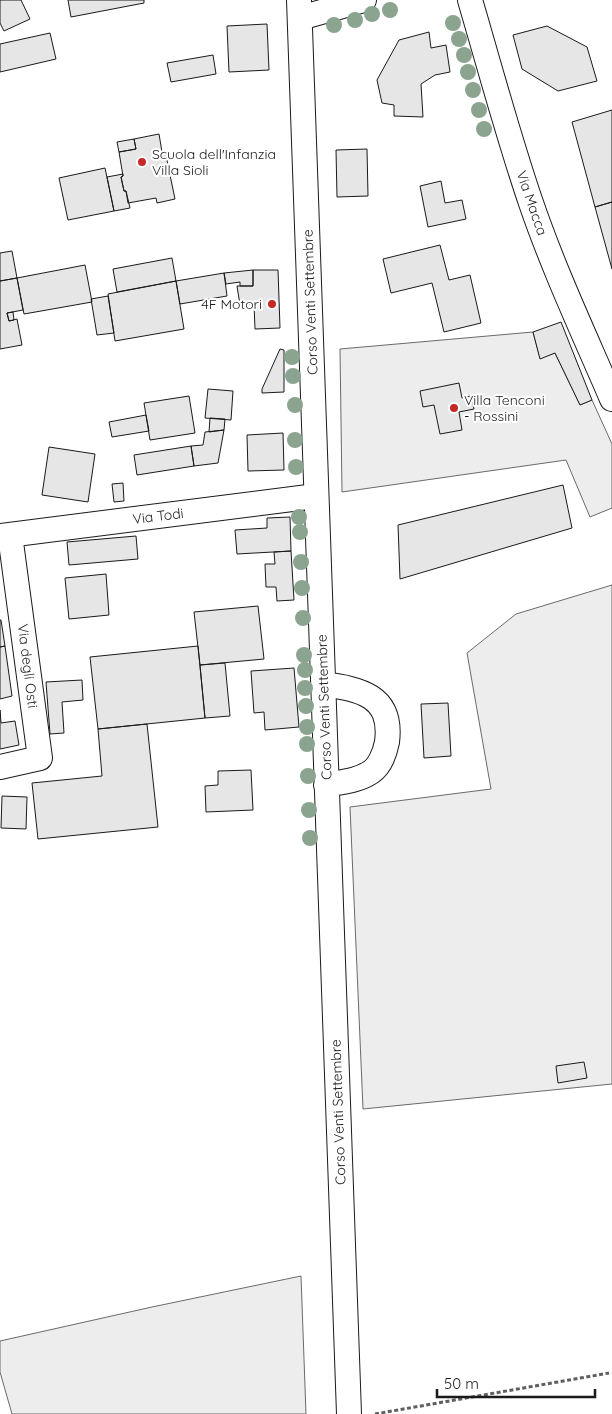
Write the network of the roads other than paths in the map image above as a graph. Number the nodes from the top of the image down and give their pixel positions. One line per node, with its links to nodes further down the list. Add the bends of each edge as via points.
1 (364, 0): 3 (street)
2 (470, 0): 4 (street, Via Macca, via 532,207)
3 (300, 9): 5 (street, Corso Venti Settembre)
4 (612, 399)
5 (316, 496): 6 (street, Via Todi); 7 (street, Corso Venti Settembre)
6 (5, 535): 8 (street, Via degli Osti, via 40,758)
7 (323, 684): 9 (street, Corso Venti Settembre); 9 (street, via 351,688 373,698 386,717 388,734 383,755 372,771 354,780)
8 (0, 767)
9 (326, 785): 10 (street, Corso Venti Settembre)
10 (349, 1414)

